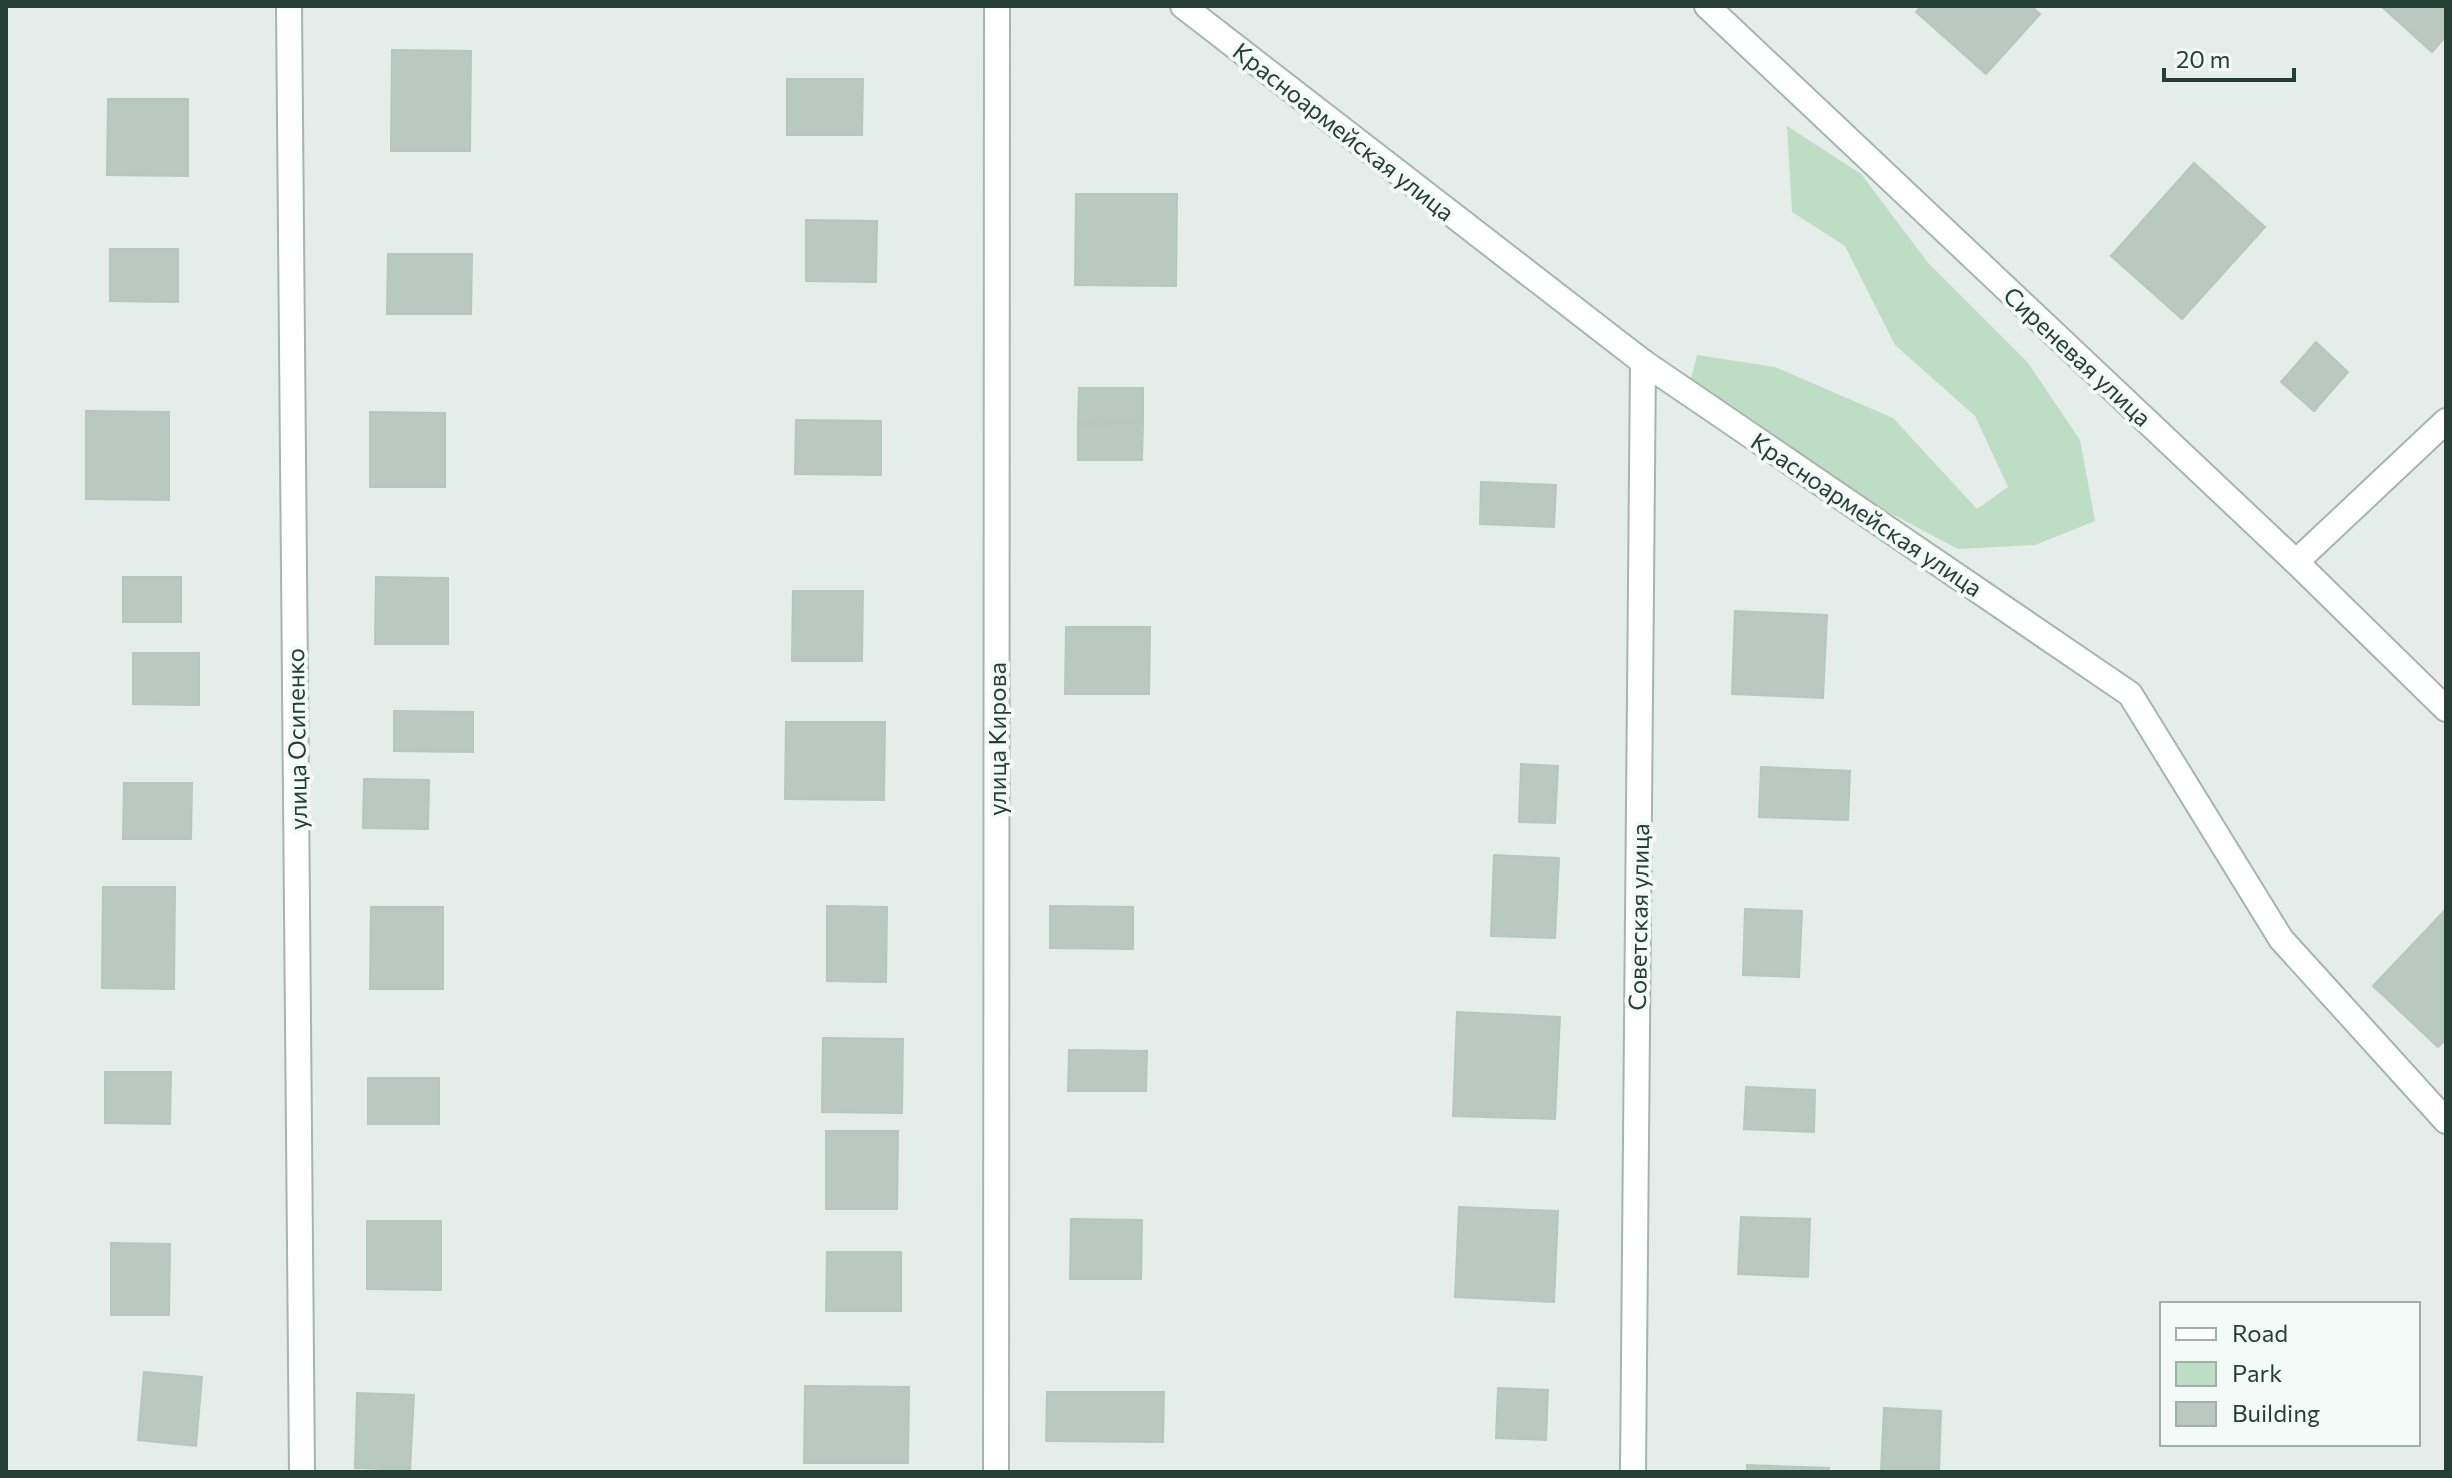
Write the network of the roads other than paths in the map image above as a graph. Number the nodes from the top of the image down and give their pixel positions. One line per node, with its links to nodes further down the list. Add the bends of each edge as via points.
1 (289, 6): 10 (street, улица Осипенко)
2 (997, 6): 11 (street, улица Кирова)
3 (1183, 6): 5 (street, Красноармейская улица)
4 (1707, 6): 7 (street, Сиреневая улица)
5 (1643, 362): 9 (street, Красноармейская улица, via 2130,694 2281,939); 12 (street, Советская улица)
6 (2446, 421): 7 (street)
7 (2296, 562): 8 (street, Сиреневая улица)
8 (2446, 709)
9 (2446, 1121)
10 (302, 1472)
11 (996, 1472)
12 (1633, 1472)

